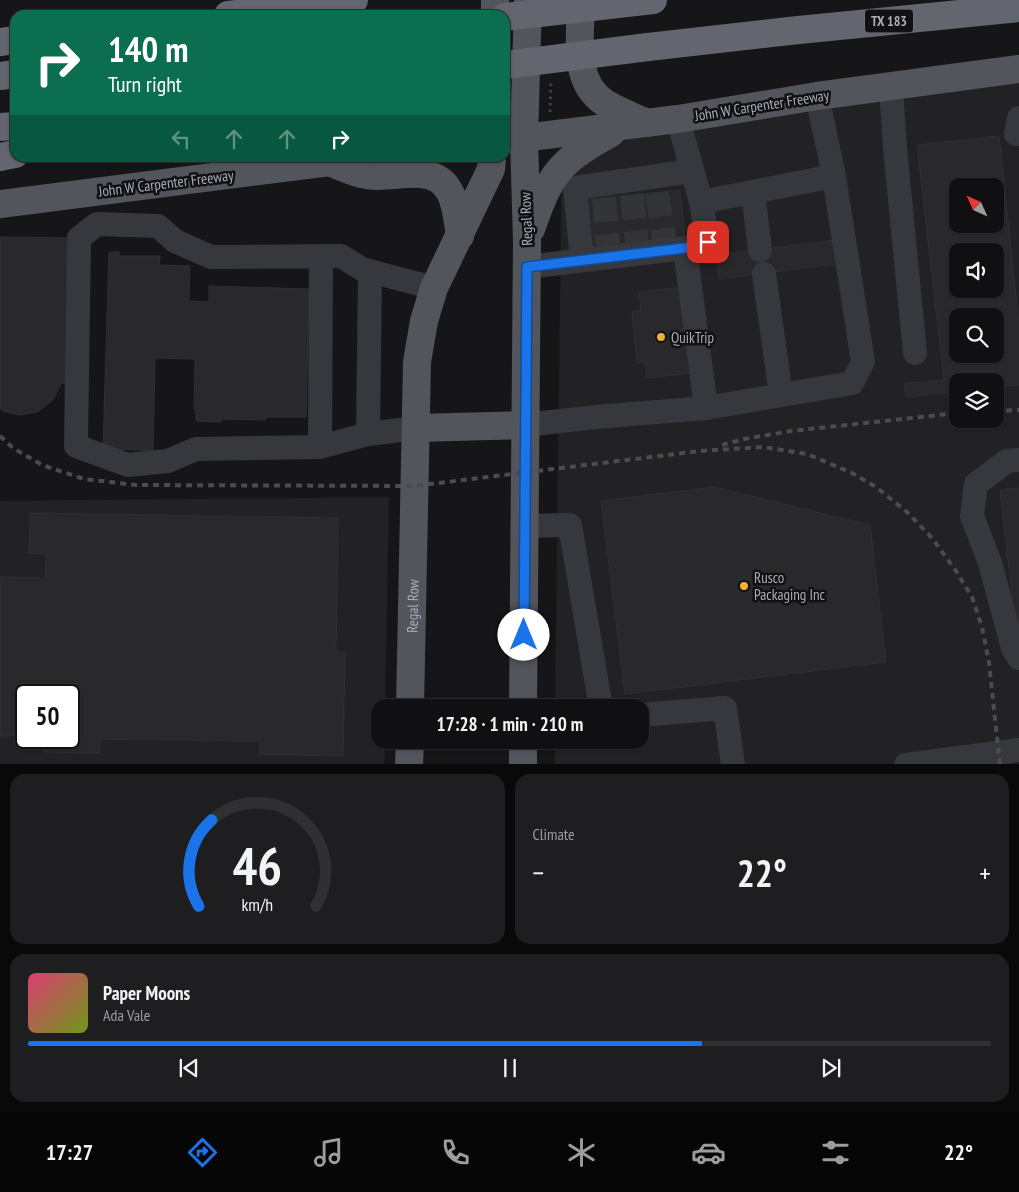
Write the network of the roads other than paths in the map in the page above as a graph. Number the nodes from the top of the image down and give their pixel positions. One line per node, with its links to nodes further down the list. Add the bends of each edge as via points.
1 (353, 0): 6 (highway)
2 (528, 0): 16 (main road, Regal Row)
3 (581, 0): 15 (main road, via 581,68 590,90)
4 (653, 0): 8 (highway, bridge)
5 (1019, 8): 7 (highway, TX 183)
6 (270, 10)
7 (989, 12): 9 (highway); 10 (highway, TX 183, bridge, via 789,30)
8 (510, 16)
9 (1019, 17)
10 (510, 64)
11 (1019, 69): 12 (main road, John W Carpenter Freeway)
12 (891, 86): 13 (main road, John W Carpenter Freeway); 33 (street)
13 (817, 96): 14 (main road, John W Carpenter Freeway); 20 (street)
14 (678, 119): 15 (main road, John W Carpenter Freeway); 19 (street)
15 (635, 125): 16 (main road, John W Carpenter Freeway); 27 (main road, via 581,150 559,169 546,190)
16 (514, 139): 27 (main road, Regal Row)
17 (328, 162): 23 (main road, John W Carpenter Freeway); 24 (main road, via 370,176 434,176 452,194)
18 (492, 162): 24 (main road, Regal Row)
19 (692, 171): 22 (street); 29 (street, via 656,185 604,191 575,188)
20 (834, 176): 21 (street); 34 (street, via 863,362 852,383)
21 (752, 192): 22 (street); 26 (street)
22 (701, 202): 25 (street, via 708,242)
23 (0, 204)
24 (460, 236): 32 (main road, Regal Row)
25 (672, 246): 29 (street, via 609,251); 35 (street)
26 (760, 250)
27 (527, 254): 29 (street); 36 (main road, Regal Row)
28 (321, 256): 30 (street, via 341,256); 39 (street); 39 (street, via 211,257 175,241 158,226 97,224 79,238 76,446 128,465 168,460 196,449)
29 (582, 260)
30 (370, 271): 32 (street); 38 (street)
31 (764, 274): 34 (street)
32 (434, 288): 37 (main road, Regal Row, via 417,362)
33 (915, 353)
34 (781, 395): 35 (street)
35 (706, 408): 36 (street)
36 (525, 425): 37 (main road); 41 (main road, Regal Row)
37 (416, 428): 38 (street); 43 (main road, Regal Row)
38 (368, 434): 39 (street)
39 (320, 447)
40 (1019, 460): 42 (street, via 1007,461 976,484 972,516 990,563 1013,648)
41 (524, 526): 44 (main road, Regal Row); 45 (street, via 570,525)
42 (1019, 658)
43 (410, 699)
44 (523, 699)
45 (599, 699)
46 (649, 714): 52 (street, via 725,708)
47 (410, 749): 50 (main road)
48 (523, 749): 51 (main road)
49 (1019, 750): 53 (street)
50 (409, 764)
51 (523, 764)
52 (733, 764)
53 (907, 764)

